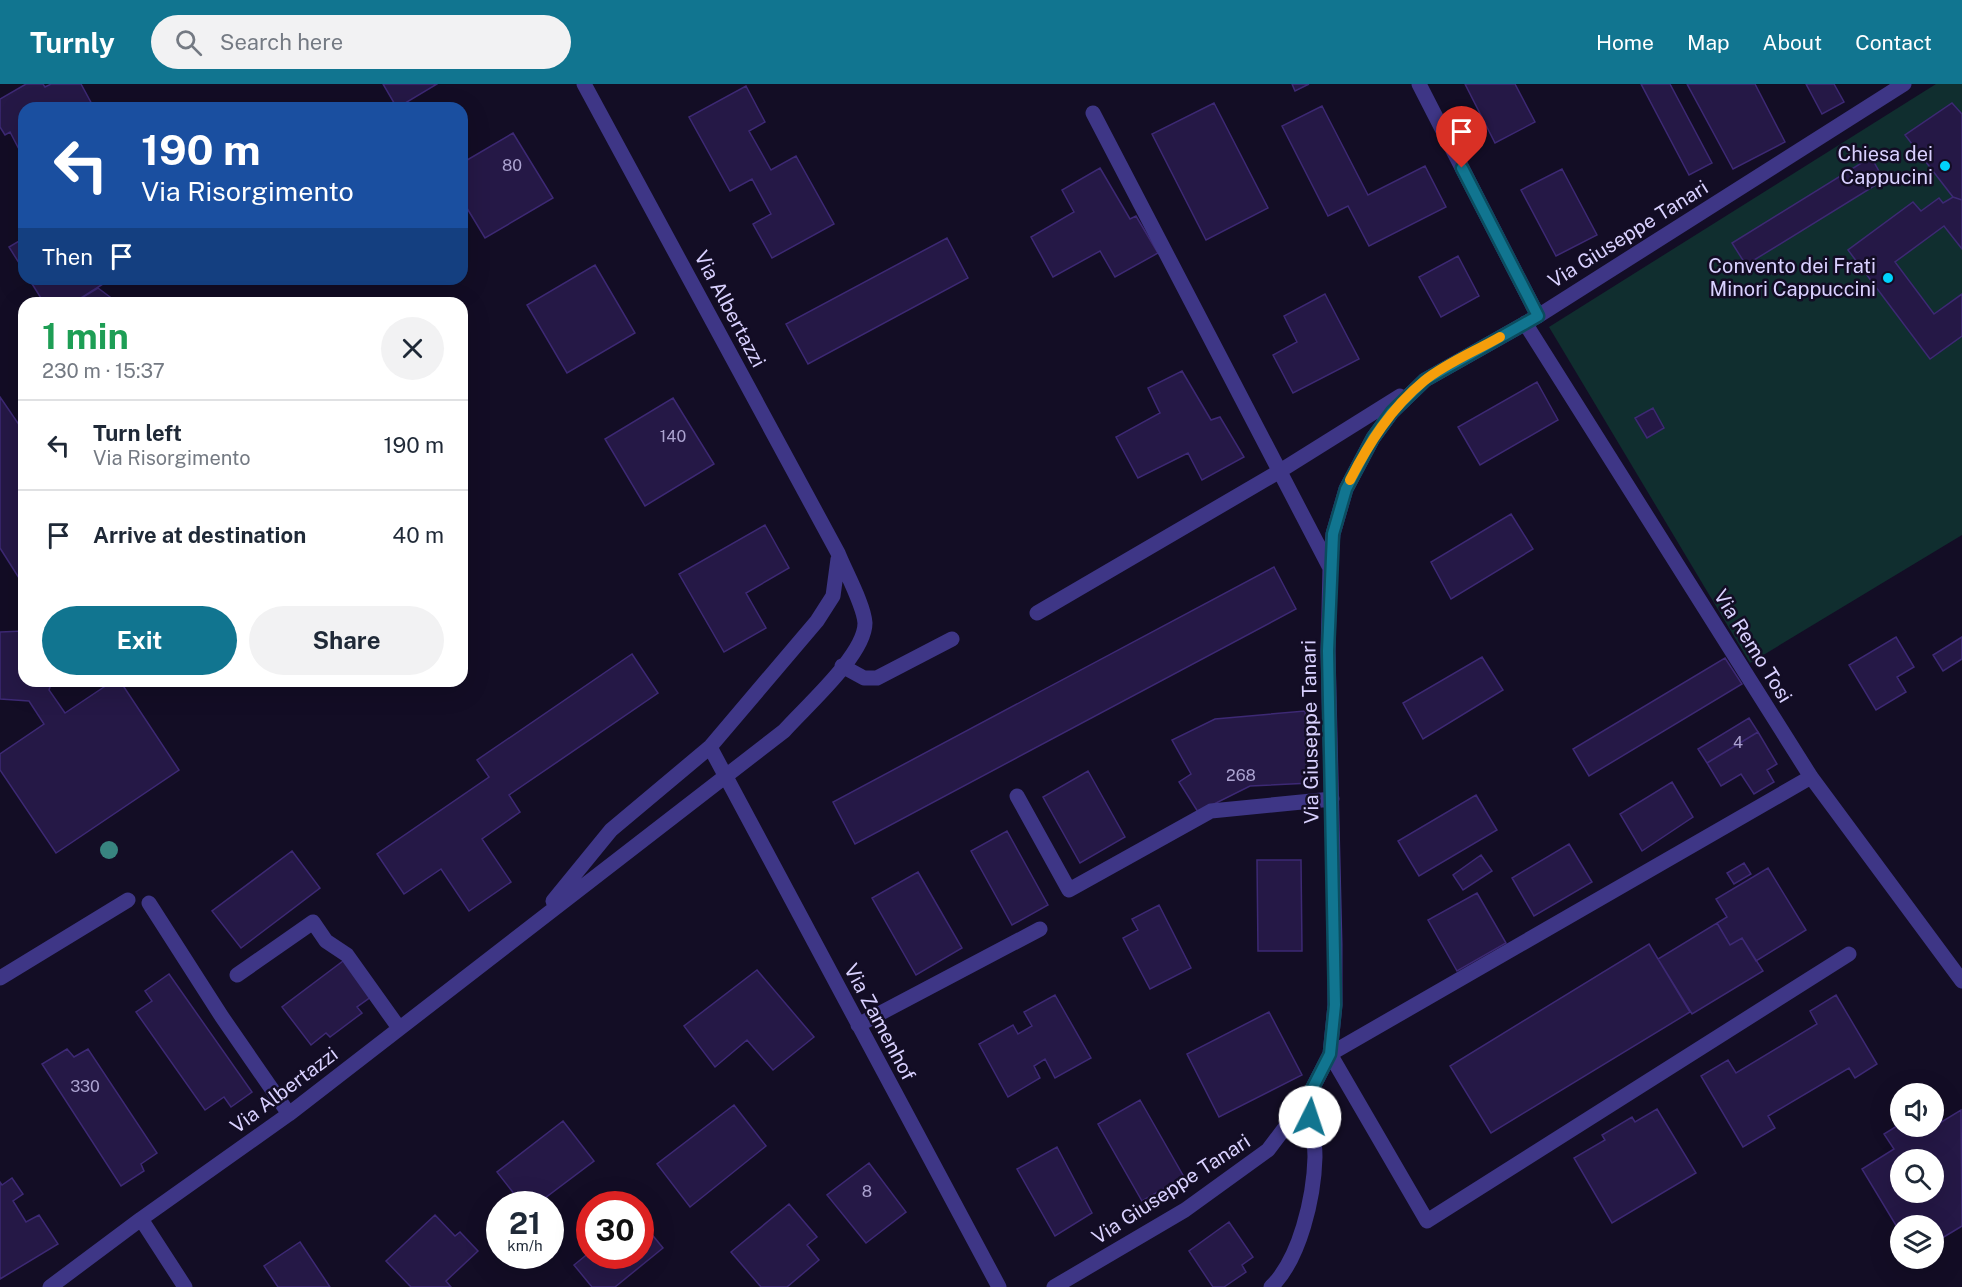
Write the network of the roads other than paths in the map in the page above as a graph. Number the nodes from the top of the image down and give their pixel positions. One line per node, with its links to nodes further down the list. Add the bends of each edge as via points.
1 (584, 84): 8 (street, Via Albertazzi)
2 (1419, 84): 5 (street, Via Remo Tosi)
3 (1904, 84): 5 (street, Via Giuseppe Tanari)
4 (1093, 113): 7 (street)
5 (1532, 319): 6 (street, Via Giuseppe Tanari); 15 (street, Via Remo Tosi)
6 (1425, 380): 7 (street); 9 (street, Via Giuseppe Tanari, via 1392,412 1357,465 1333,534)
7 (1280, 471): 9 (street); 10 (street)
8 (838, 553): 12 (street, Via Albertazzi, via 865,622 861,640); 13 (street, Via Albertazzi, via 833,596 817,621)
9 (1330, 568): 17 (street, Via Giuseppe Tanari)
10 (1037, 613)
11 (952, 639): 12 (street, via 877,678 864,678)
12 (842, 666): 14 (street, Via Albertazzi, via 784,731)
13 (710, 747): 14 (street); 20 (street, Via Albertazzi, via 611,830)
14 (724, 777): 20 (street, Via Albertazzi); 26 (street, Via Zamenhof)
15 (1811, 777): 25 (street, Via Remo Tosi); 28 (street)
16 (1017, 796): 17 (street, via 1069,890 1211,811)
17 (1332, 799): 28 (street, Via Giuseppe Tanari, via 1335,1005)
18 (128, 900): 24 (street)
19 (149, 903): 30 (street)
20 (538, 921): 27 (street, Via Albertazzi)
21 (1040, 929): 26 (street)
22 (1849, 954): 28 (street, via 1427,1221)
23 (237, 975): 27 (street, via 313,922 326,941 347,955)
24 (0, 978)
25 (1962, 981)
26 (858, 1025): 34 (street, Via Zamenhof)
27 (399, 1028): 30 (street, Via Albertazzi)
28 (1330, 1054): 29 (street, Via Giuseppe Tanari)
29 (1308, 1097): 35 (street, Via Giuseppe Tanari, via 1268,1150 1185,1210); 36 (street, via 1315,1157 1306,1218 1283,1275)
30 (289, 1114): 31 (street, Via Albertazzi)
31 (141, 1219): 32 (street, Via Albertazzi); 33 (street)
32 (50, 1287)
33 (185, 1287)
34 (999, 1287)
35 (1054, 1287)
36 (1271, 1287)

